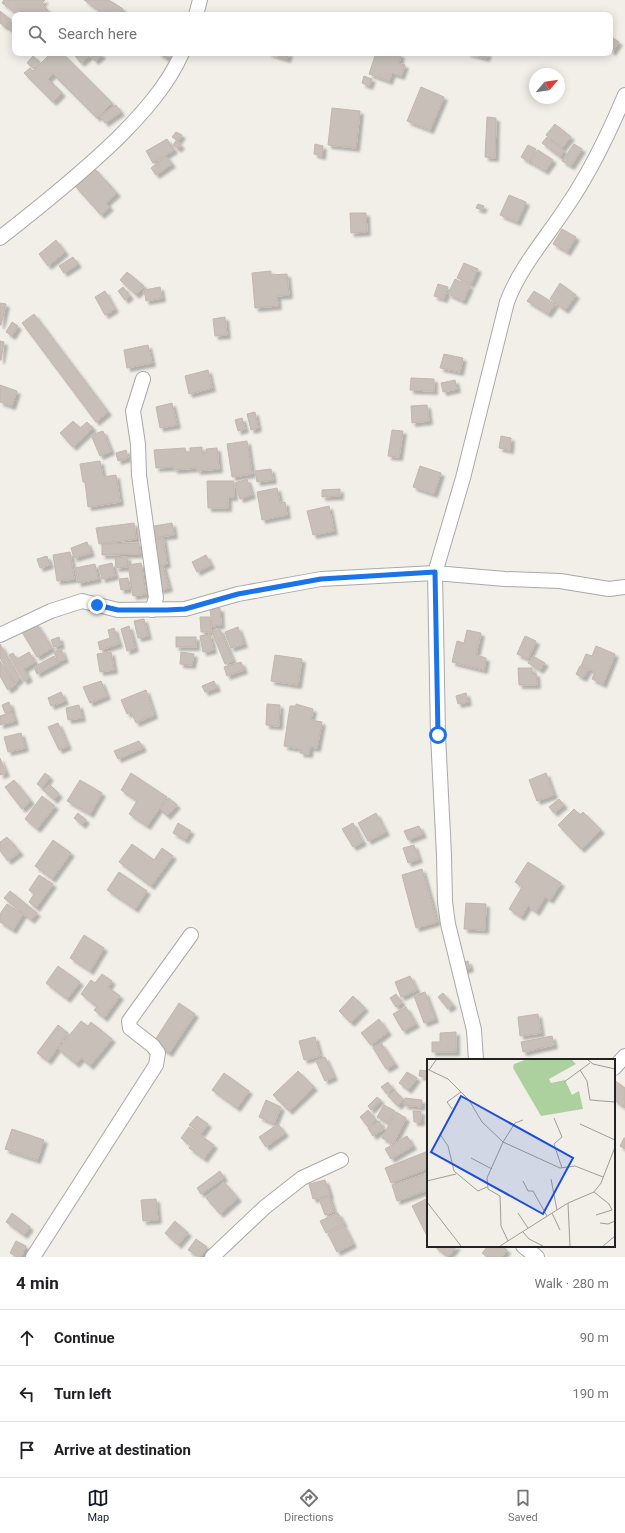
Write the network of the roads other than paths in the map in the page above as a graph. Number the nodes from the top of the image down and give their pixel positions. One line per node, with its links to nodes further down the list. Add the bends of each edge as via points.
1 (200, 0): 2 (street)
2 (197, 12)
3 (181, 56): 5 (street, via 176,67 134,122 68,184)
4 (625, 95): 7 (street, via 605,141 568,205 514,283 463,478)
5 (0, 238)
6 (143, 379): 9 (street, via 133,411 156,598)
7 (435, 572): 8 (street, via 560,581 609,589); 9 (street, via 321,579 238,594 185,609); 13 (street, via 445,902 474,1030)
8 (625, 587)
9 (152, 610): 10 (street, via 118,610 82,601 51,611)
10 (0, 635)
11 (191, 935): 17 (street, via 129,1021 130,1028 158,1053 156,1064)
12 (625, 1056): 14 (street)
13 (476, 1059)
14 (615, 1067)
15 (341, 1160): 18 (street, via 302,1178 265,1207)
16 (523, 1247): 19 (street)
17 (33, 1257)
18 (212, 1257)
19 (537, 1257)

